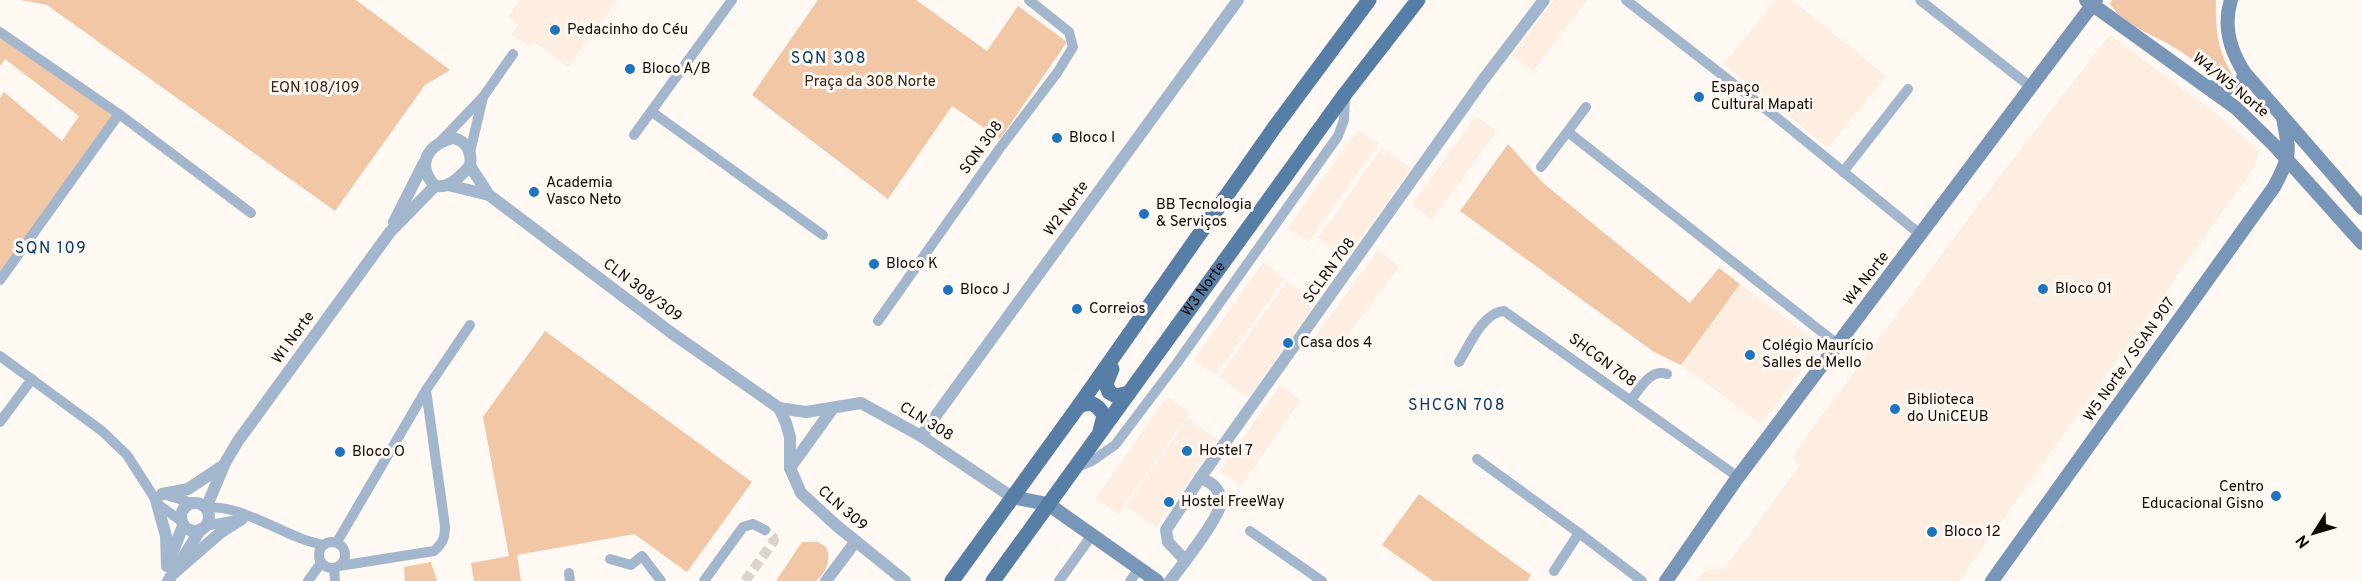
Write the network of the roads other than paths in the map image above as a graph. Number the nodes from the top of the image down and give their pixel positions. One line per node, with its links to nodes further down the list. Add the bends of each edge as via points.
1 (732, 0): 20 (street)
2 (1029, 0): 42 (street, SQN 308, via 1069,32 1073,47)
3 (1238, 0): 58 (street, W2 Norte)
4 (1369, 0): 44 (main road)
5 (1418, 0): 17 (main road, W3 Norte)
6 (1544, 0): 64 (street, SCLRN 708)
7 (1626, 0): 31 (street)
8 (1920, 0): 14 (street)
9 (2091, 2): 14 (main road, W4 Norte); 15 (main road, W4/W5 Norte)
10 (2229, 4): 13 (main road, W4/W5 Norte, via 2231,46)
11 (0, 32): 21 (street)
12 (513, 54): 18 (street)
13 (2244, 72): 15 (main road, via 2238,86); 22 (main road, W4/W5 Norte)
14 (2031, 87): 39 (main road, W4 Norte)
15 (2206, 87): 28 (main road, W4/W5 Norte, via 2236,108)
16 (1908, 89): 31 (street)
17 (1345, 94): 51 (main road, W3 Norte); 62 (street, via 1344,120 1338,136 1177,363 1115,445)
18 (483, 97): 25 (street); 26 (street)
19 (1586, 107): 23 (street)
20 (652, 112): 24 (street); 38 (street)
21 (119, 114): 36 (street); 41 (street)
22 (2283, 118): 28 (main road); 35 (main road, W4/W5 Norte)
23 (1568, 132): 30 (street); 45 (street)
24 (634, 135)
25 (438, 145): 26 (street, via 458,139); 27 (street)
26 (470, 152): 29 (street)
27 (426, 158): 33 (street, via 425,176); 37 (street, W1 Norte)
28 (2288, 162): 40 (main road, W4/W5 Norte); 89 (main road, W5 Norte / SGAN 907)
29 (470, 166): 32 (street); 34 (street, CLN 308/309)
30 (1541, 167)
31 (1844, 172): 39 (street)
32 (448, 185): 33 (street); 34 (street, CLN 308/309)
33 (435, 186): 37 (street, W1 Norte)
34 (489, 195): 54 (street, CLN 308/309, via 673,334)
35 (2362, 208)
36 (251, 213)
37 (390, 232): 60 (street, W1 Norte)
38 (823, 235)
39 (1921, 235): 45 (main road, W4 Norte)
40 (2362, 243)
41 (0, 280)
42 (878, 321)
43 (470, 325): 50 (street)
44 (1124, 341): 51 (main road, via 1106,384 1116,396); 53 (main road)
45 (1837, 344): 63 (main road, W4 Norte)
46 (0, 356): 49 (street)
47 (1459, 362): 52 (street, SHCGN 708, via 1489,317 1504,311)
48 (1667, 374): 52 (street, via 1658,372 1650,376)
49 (32, 379): 56 (street); 66 (street, via 102,430)
50 (426, 390): 78 (street); 84 (street, via 445,537 434,551)
51 (1130, 393): 57 (main road, W3 Norte)
52 (1631, 400): 63 (street, SHCGN 708)
53 (1078, 407): 57 (main road, via 1091,403 1101,409 1104,416); 65 (main road)
54 (779, 408): 55 (street, CLN 308); 61 (street, CLN 309, via 790,437)
55 (833, 408): 58 (street, CLN 308, via 861,403); 61 (street)
56 (0, 422)
57 (1099, 434): 62 (main road, W3 Norte)
58 (921, 436): 65 (street, CLN 308)
59 (1476, 459): 74 (street)
60 (223, 465): 66 (street, via 188,489); 68 (street, W1 Norte)
61 (790, 468): 77 (street, CLN 309, via 801,493)
62 (1073, 468): 67 (main road, W3 Norte)
63 (1738, 477): 105 (main road, W4 Norte)
64 (1200, 478): 82 (street, SCLRN 708, via 1166,530 1168,542); 82 (street, via 1215,486 1220,503)
65 (1012, 496): 67 (main road, CLN 308); 97 (main road)
66 (159, 497): 68 (street); 70 (street, via 169,514); 88 (street)
67 (1048, 504): 75 (main road); 98 (main road, W3 Norte)
68 (199, 505): 69 (street, via 225,508); 70 (street, via 187,504 181,512); 71 (street, via 209,516)
69 (246, 519): 71 (street); 76 (street); 88 (street, via 220,533)
70 (182, 524): 71 (street, via 189,530); 88 (street)
71 (203, 528): 88 (street)
72 (765, 530): 94 (street, via 755,525 742,527)
73 (1250, 531): 103 (street)
74 (1580, 533): 87 (street); 104 (street)
75 (1092, 535): 86 (main road); 99 (street)
76 (300, 538): 79 (street); 83 (street)
77 (856, 541): 95 (street); 96 (street, CLN 309)
78 (337, 542): 79 (street); 80 (street, via 344,547)
79 (323, 545): 83 (street)
80 (346, 556): 84 (street); 85 (street)
81 (610, 560): 93 (street, via 631,566 642,556)
82 (1185, 560): 102 (street)
83 (320, 561): 85 (street); 91 (street)
84 (366, 563): 85 (street)
85 (337, 567): 92 (street)
86 (1139, 569): 100 (street); 101 (main road)
87 (1554, 571)
88 (169, 573): 90 (street)
89 (1994, 579)
90 (161, 581)
91 (308, 581)
92 (335, 581)
93 (661, 581)
94 (704, 581)
95 (826, 581)
96 (905, 581)
97 (952, 581)
98 (993, 581)
99 (1059, 581)
100 (1130, 581)
101 (1157, 581)
102 (1170, 581)
103 (1322, 581)
104 (1642, 581)
105 (1666, 581)

